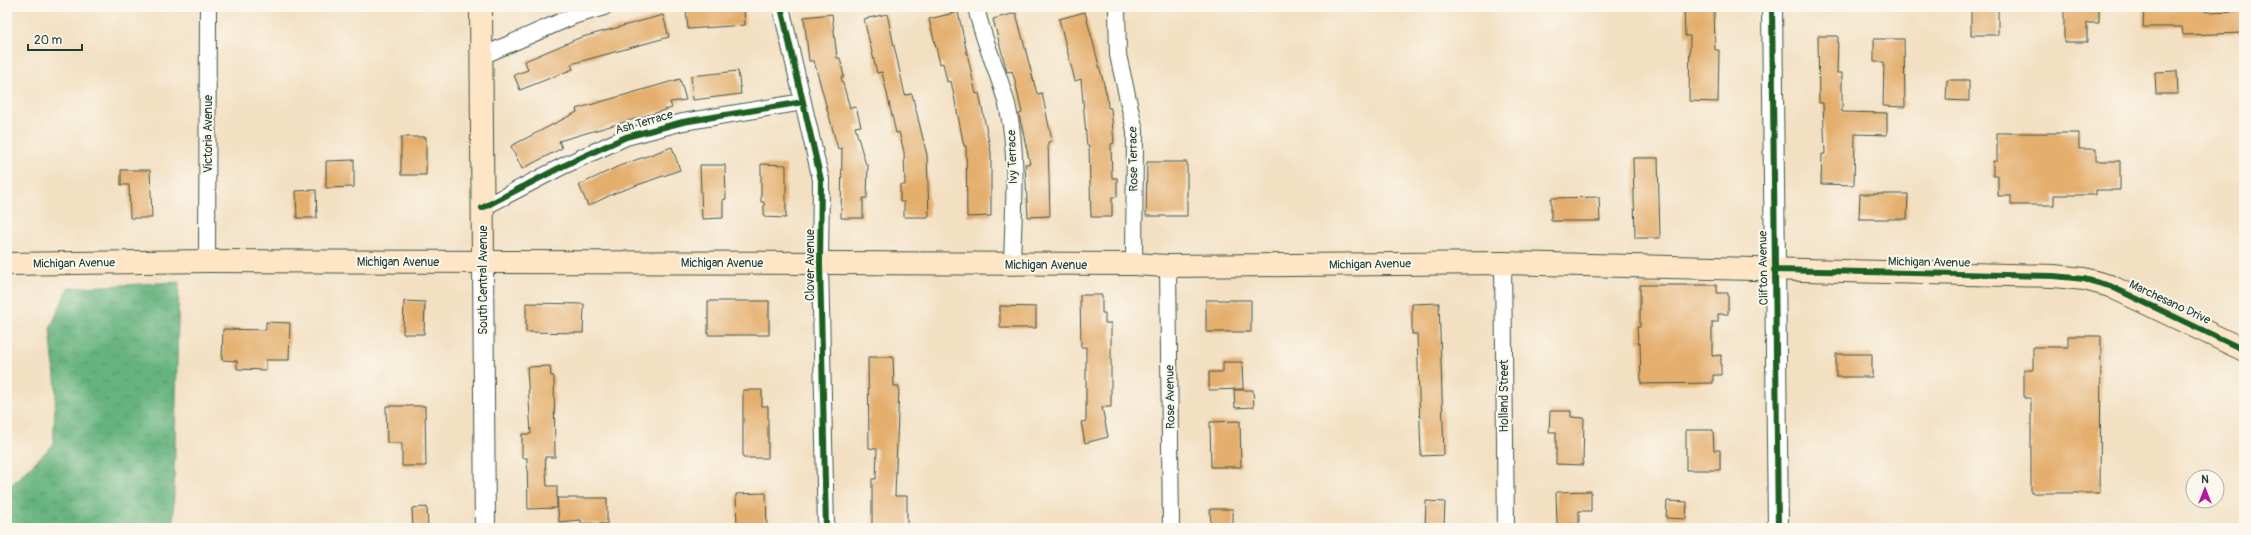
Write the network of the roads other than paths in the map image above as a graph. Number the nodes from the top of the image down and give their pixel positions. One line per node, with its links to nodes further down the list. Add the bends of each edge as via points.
1 (208, 7): 11 (street, Victoria Avenue)
2 (482, 7): 8 (main road, South Central Avenue)
3 (604, 7): 8 (street, via 576,15)
4 (781, 7): 9 (street, Clover Avenue)
5 (976, 7): 17 (street, Ivy Terrace, via 1008,108 1013,145)
6 (1117, 7): 16 (street, Rose Terrace, via 1118,55 1135,131)
7 (1772, 7): 19 (street, Clifton Avenue)
8 (482, 56): 10 (main road, South Central Avenue)
9 (803, 102): 10 (street, Ash Terrace, via 683,122 626,137); 15 (street, Clover Avenue, via 821,180)
10 (482, 208): 12 (main road, South Central Avenue)
11 (207, 261): 12 (main road, Michigan Avenue); 14 (main road, Michigan Avenue)
12 (482, 262): 15 (main road, Michigan Avenue); 22 (street, South Central Avenue)
13 (1503, 263): 18 (main road, Michigan Avenue); 19 (main road, Michigan Avenue); 25 (street, Holland Street)
14 (7, 264)
15 (820, 264): 17 (main road, Michigan Avenue); 23 (street, Clover Avenue)
16 (1134, 264): 17 (main road, Michigan Avenue); 18 (main road, Michigan Avenue)
17 (1012, 265)
18 (1168, 266): 24 (street, Rose Avenue)
19 (1774, 270): 20 (main road, Michigan Avenue, via 2054,276); 26 (street, Clifton Avenue)
20 (2084, 279): 21 (main road, Marchesano Drive, via 2110,286)
21 (2244, 350)
22 (485, 528)
23 (826, 528)
24 (1172, 528)
25 (1506, 528)
26 (1778, 528)

